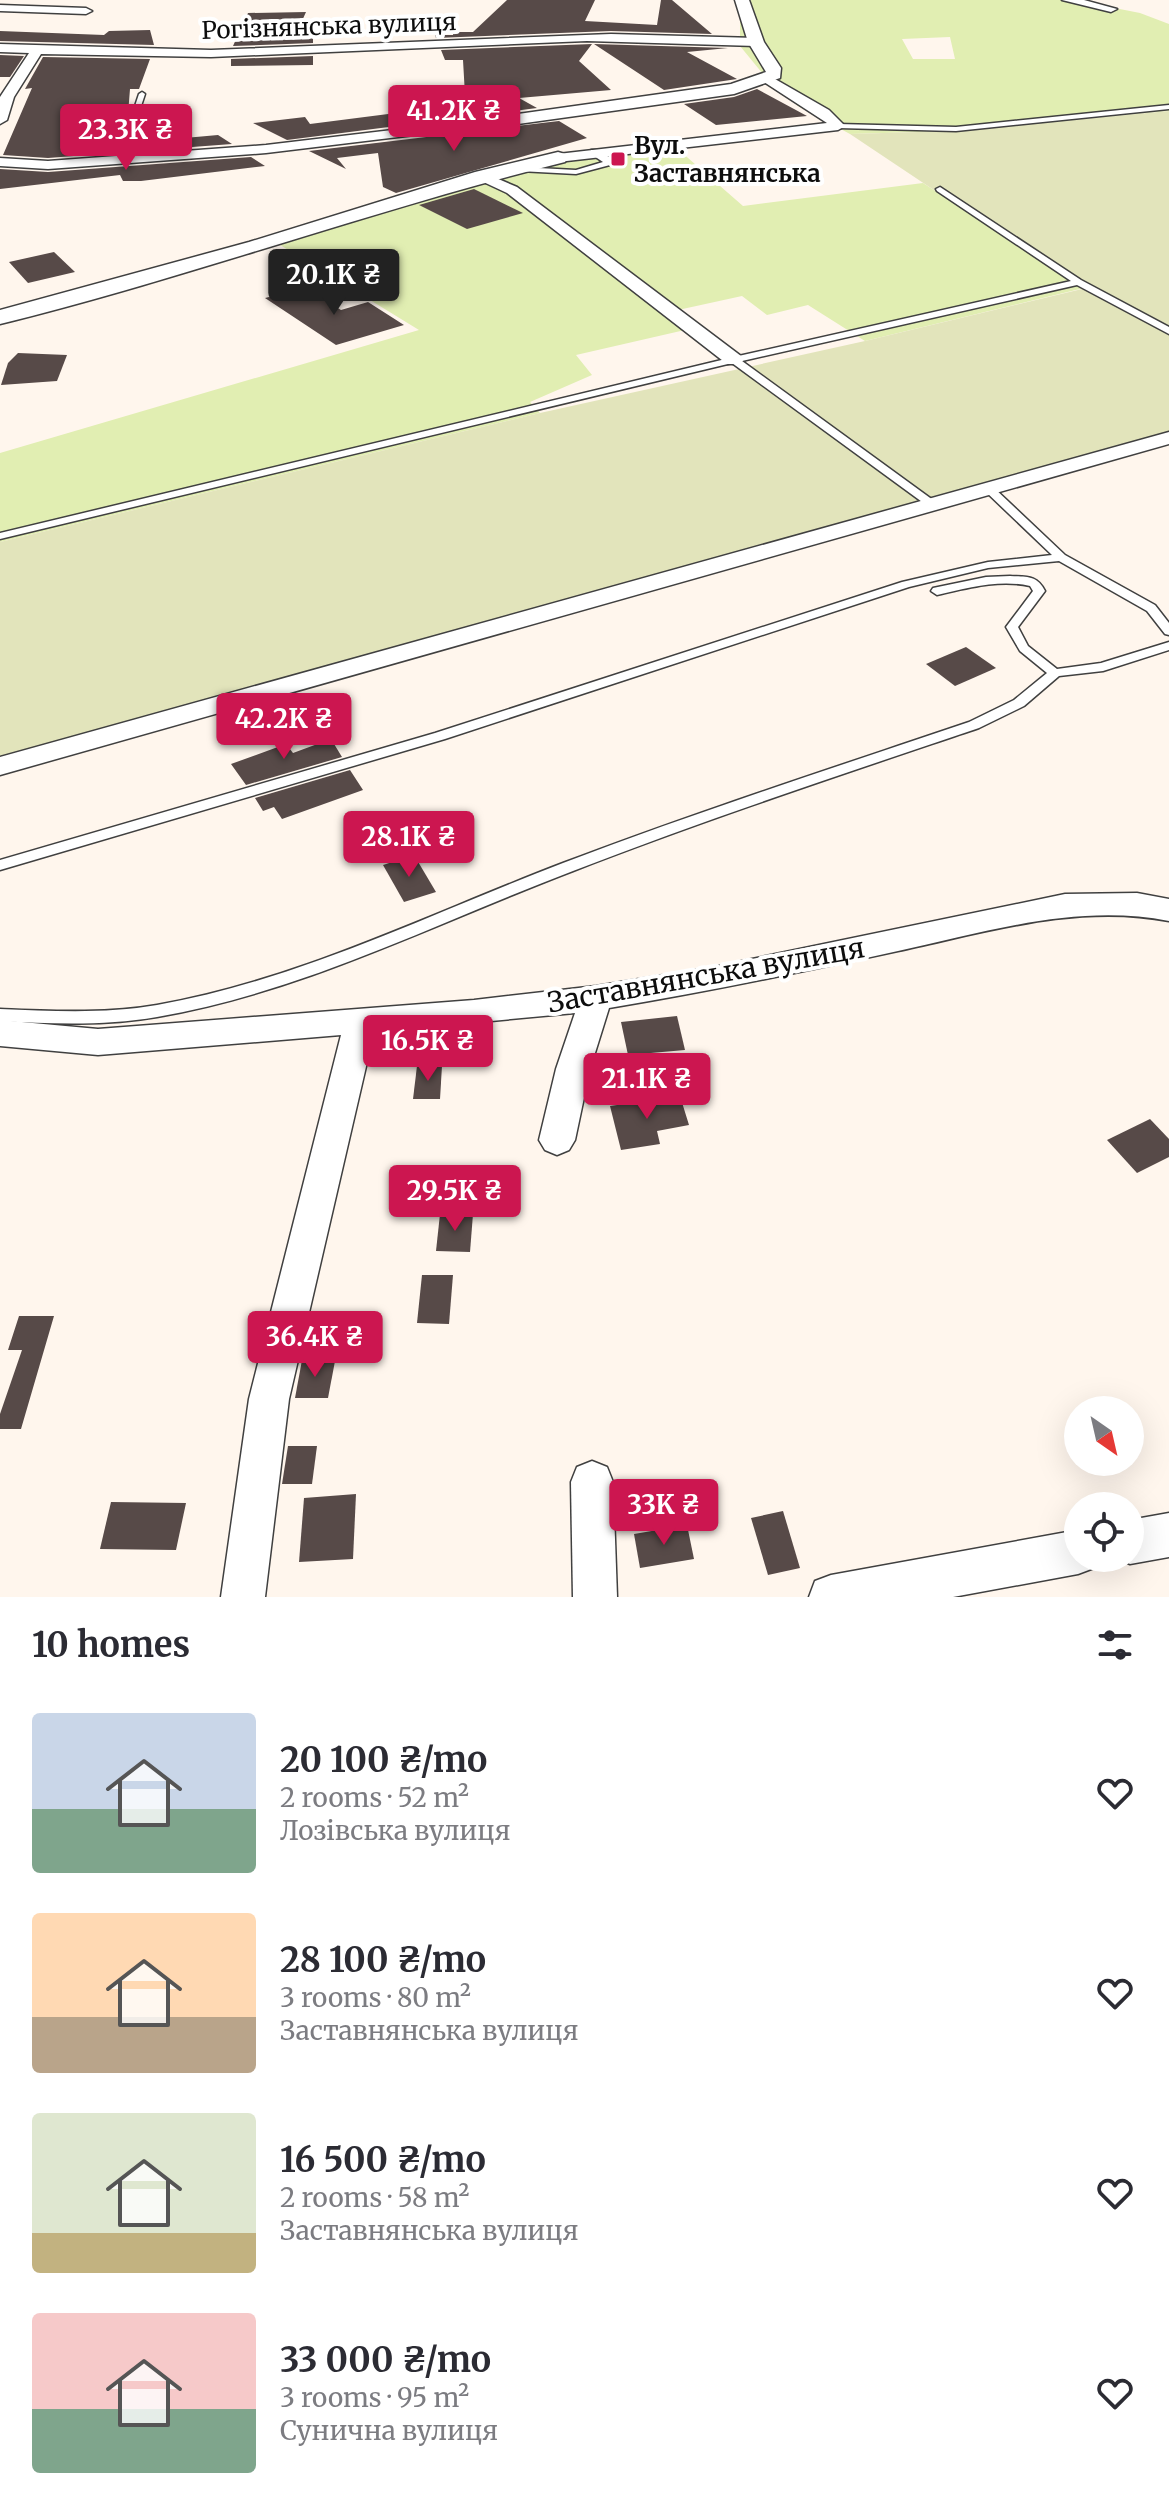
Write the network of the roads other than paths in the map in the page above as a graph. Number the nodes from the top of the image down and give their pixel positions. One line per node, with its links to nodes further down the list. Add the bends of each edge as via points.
1 (742, 0): 6 (street)
2 (1068, 0): 4 (street)
3 (0, 8): 5 (street)
4 (1111, 9)
5 (86, 11)
6 (756, 42): 8 (street, Рогізнянська вулиця, via 564,38 419,47 295,44 105,54); 9 (street, via 773,68)
7 (0, 48): 8 (street, Рогізнянська вулиця)
8 (37, 51): 13 (street, via 7,97)
9 (768, 79): 12 (street, via 734,89); 14 (street)
10 (142, 94): 17 (lane)
11 (1169, 107): 14 (lane, via 956,129)
12 (518, 119): 16 (street); 17 (street)
13 (0, 120)
14 (838, 126): 15 (street)
15 (594, 152): 16 (street); 19 (lane, via 607,163 576,172)
16 (558, 158): 19 (street)
17 (131, 160): 18 (street)
18 (0, 162)
19 (510, 168): 20 (street)
20 (482, 176): 23 (street); 25 (street, via 512,190)
21 (940, 189): 22 (lane)
22 (1078, 282): 24 (lane); 25 (lane)
23 (0, 317)
24 (1169, 331)
25 (734, 360): 30 (lane); 31 (lane)
26 (1169, 438): 27 (street)
27 (1138, 448): 28 (street); 29 (street)
28 (1169, 448)
29 (989, 489): 30 (street); 32 (lane)
30 (933, 505): 37 (street)
31 (0, 536)
32 (1061, 557): 34 (lane, via 1151,608); 38 (lane, via 988,565 906,584 440,736)
33 (937, 591): 36 (lane, via 992,579 1035,583 1039,591 1012,627 1029,655)
34 (1169, 631)
35 (1169, 646): 36 (lane, via 1103,667)
36 (1055, 673): 41 (lane, via 1019,703 974,725 570,866 362,951 156,1011)
37 (0, 766)
38 (0, 865)
39 (1169, 910): 40 (street, Заставнянська вулиця, via 1137,904 1065,905 847,953)
40 (596, 998): 42 (street, Заставнянська вулиця); 44 (street)
41 (0, 1015)
42 (360, 1023): 43 (street, Заставнянська вулиця, via 98,1042); 49 (street, via 269,1399)
43 (0, 1033)
44 (557, 1140)
45 (592, 1482): 50 (street)
46 (1169, 1535): 47 (street)
47 (1144, 1539)
48 (1064, 1555): 51 (street)
49 (243, 1597)
50 (595, 1597)
51 (831, 1597)

